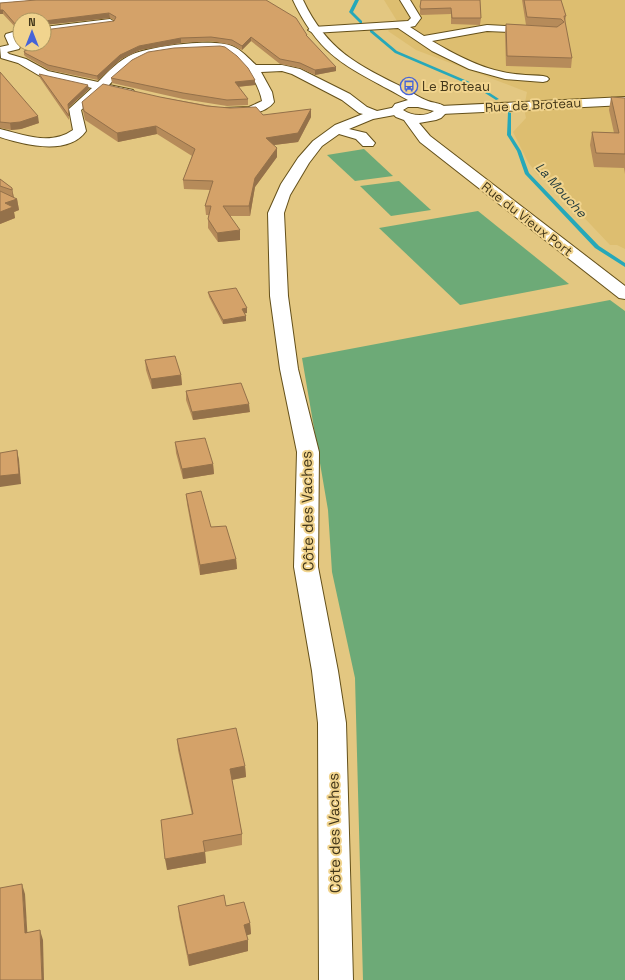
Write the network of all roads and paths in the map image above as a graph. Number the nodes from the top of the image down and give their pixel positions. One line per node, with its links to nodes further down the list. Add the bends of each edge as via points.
1 (36, 0): 4 (street)
2 (298, 0): 8 (street)
3 (405, 0): 6 (street, via 416,18 413,23)
4 (0, 3)
5 (110, 22): 7 (street)
6 (401, 26): 8 (street); 10 (street)
7 (52, 29)
8 (313, 30): 16 (street, via 332,52 359,70)
9 (548, 30): 10 (street, via 486,28)
10 (422, 40): 14 (street, via 454,58 500,74)
11 (12, 48): 12 (street)
12 (1, 54): 15 (street, via 22,61 44,74)
13 (253, 69): 15 (street, via 226,47 203,46 138,55 114,71); 20 (street, via 266,92 268,102 259,109); 21 (street, via 282,68 296,71 346,96 363,110)
14 (543, 79)
15 (100, 86): 17 (street); 26 (street, via 75,109 80,131 74,137 35,143)
16 (394, 88): 19 (street); 21 (street)
17 (138, 94)
18 (623, 97): 22 (street, Rue de Broteau)
19 (424, 104): 21 (street); 22 (street)
20 (219, 110)
21 (391, 110): 23 (street); 25 (street, Côte des Vaches)
22 (441, 110): 24 (street, via 439,115)
23 (409, 118): 24 (street); 28 (street, Rue du Vieux Port)
24 (430, 118): 28 (street)
25 (337, 130): 27 (street, via 361,136); 30 (street, Côte des Vaches, via 323,138 310,154 279,200 276,212 279,296 289,369 308,452 306,567 326,671 332,723)
26 (0, 133)
27 (368, 143)
28 (431, 143): 29 (street, Rue du Vieux Port)
29 (625, 294)
30 (336, 980)

